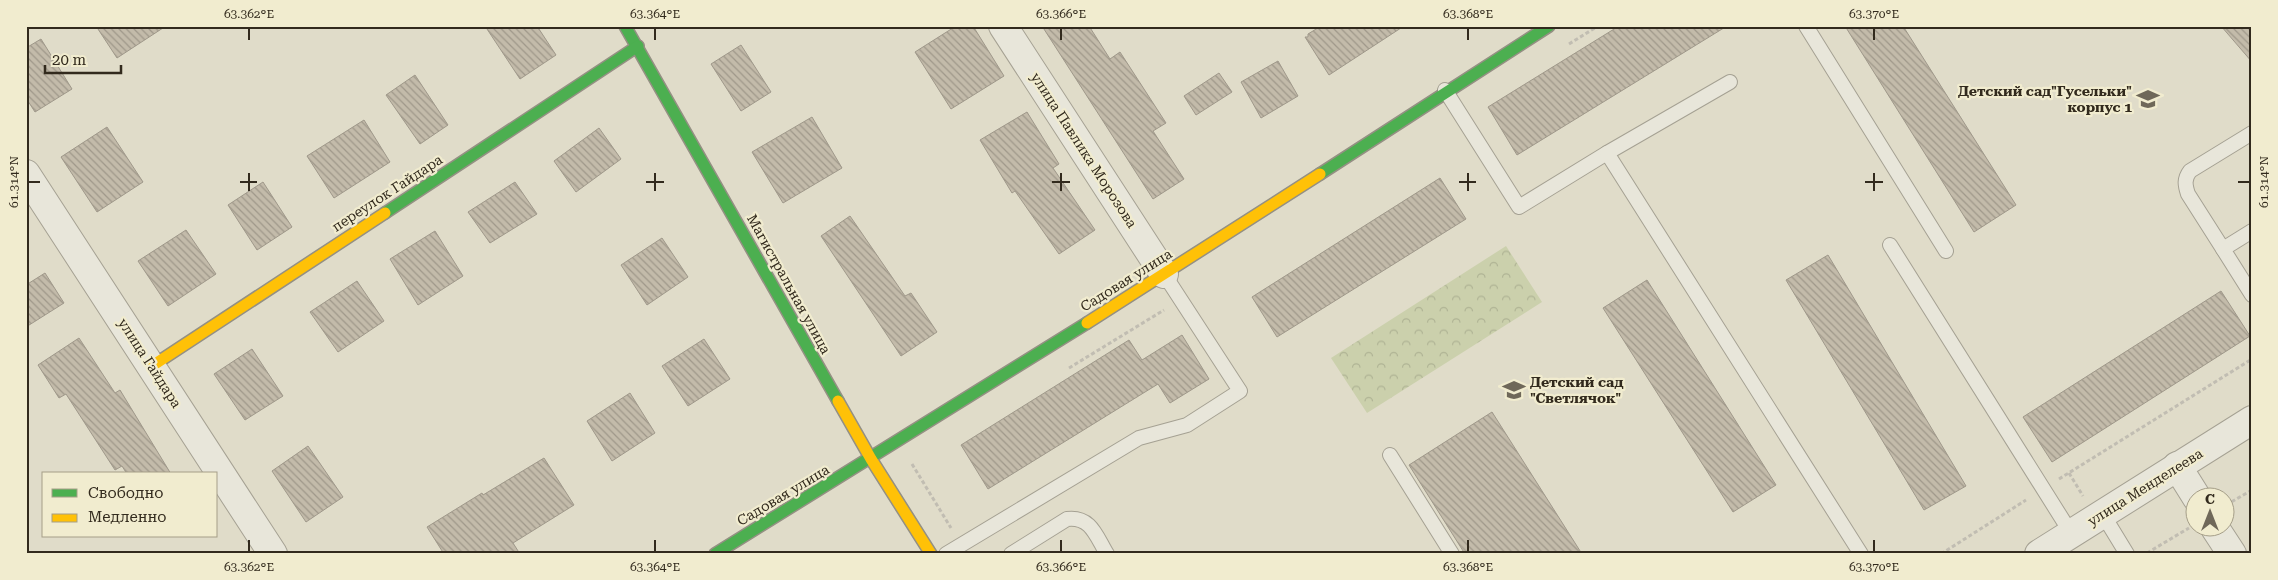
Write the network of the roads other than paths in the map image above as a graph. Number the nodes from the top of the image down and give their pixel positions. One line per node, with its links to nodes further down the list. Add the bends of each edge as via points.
1 (625, 26): 5 (street, Магистральная улица)
2 (1003, 26): 15 (street, улица Павлика Морозова)
3 (1549, 26): 7 (street, Садовая улица)
4 (1806, 26): 14 (lane)
5 (638, 46): 17 (street, переулок Гайдара); 20 (street, Магистральная улица)
6 (1730, 82): 9 (lane)
7 (1445, 90): 9 (lane, via 1519,207); 15 (street, Садовая улица)
8 (2252, 132): 13 (lane, via 2190,171 2185,178 2188,194)
9 (1608, 154): 33 (lane)
10 (26, 174): 17 (street, улица Гайдара)
11 (2252, 231): 13 (lane)
12 (1890, 245): 24 (lane)
13 (2223, 249): 16 (lane)
14 (1946, 252)
15 (1164, 274): 20 (street, Садовая улица); 29 (lane, via 1240,391 1187,425 1139,438)
16 (2252, 295)
17 (152, 366): 26 (street, улица Гайдара)
18 (2252, 420): 21 (street, улица Менделеева)
19 (1390, 455): 32 (lane)
20 (871, 459): 27 (street, Садовая улица); 28 (street, Магистральная улица)
21 (2177, 466): 22 (street); 23 (street, улица Менделеева)
22 (2191, 488)
23 (2102, 513): 24 (street, улица Менделеева); 35 (lane)
24 (2071, 533): 34 (street, улица Менделеева)
25 (2222, 538): 36 (street)
26 (273, 554)
27 (715, 554)
28 (931, 554)
29 (946, 554)
30 (1011, 554): 31 (lane, via 1067,519 1076,518 1087,522)
31 (1107, 554)
32 (1452, 554)
33 (1861, 554)
34 (2038, 554)
35 (2127, 554)
36 (2232, 554)

